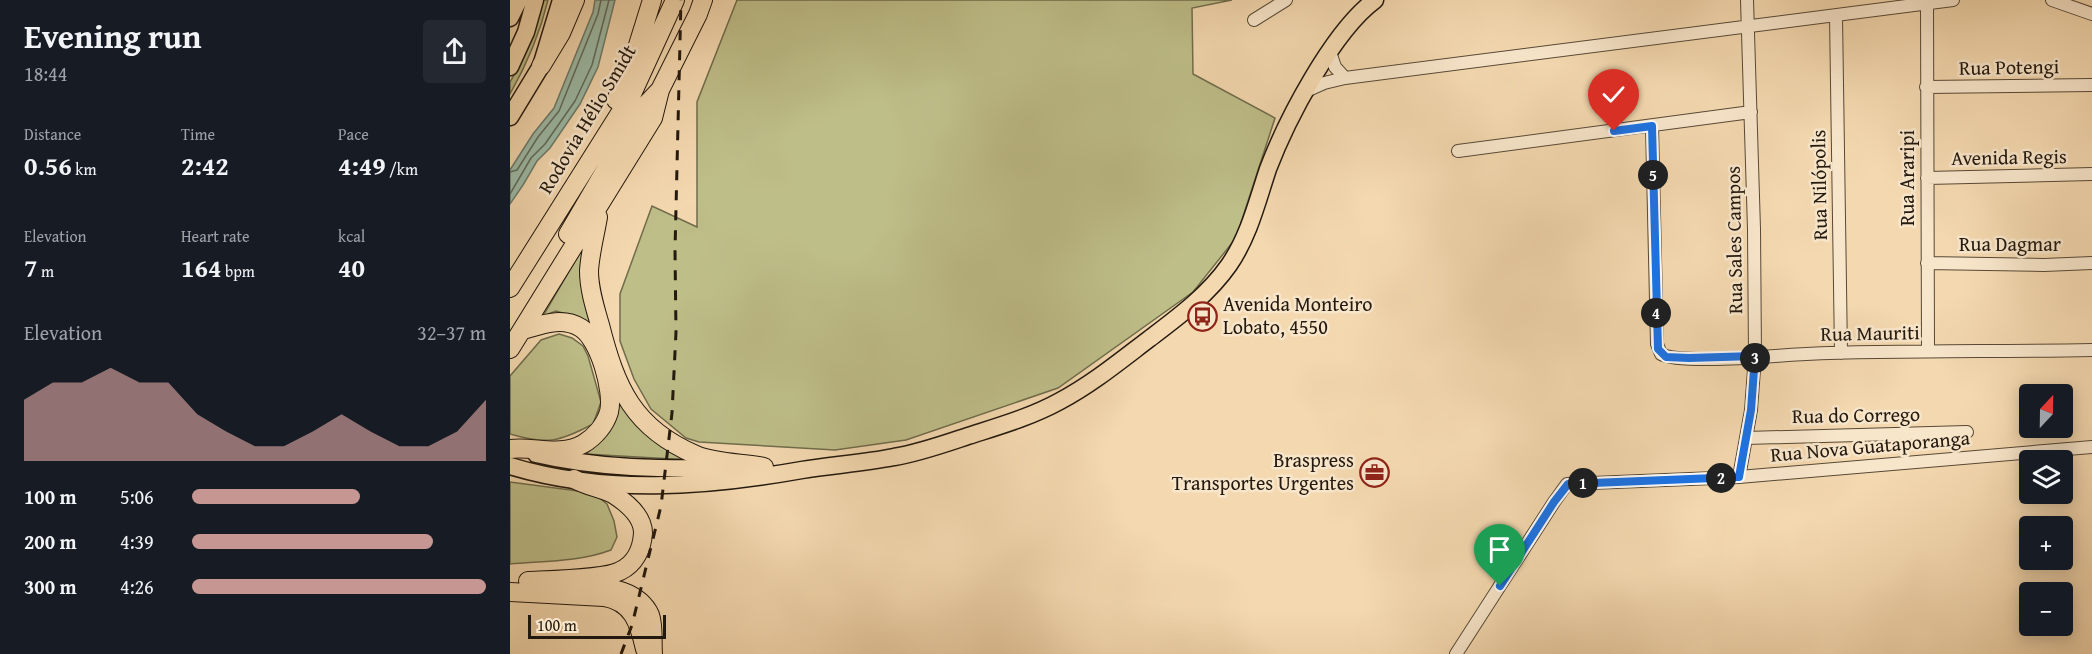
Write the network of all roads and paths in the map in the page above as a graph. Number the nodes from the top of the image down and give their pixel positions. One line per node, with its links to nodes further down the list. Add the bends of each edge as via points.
1 (519, 0): 16 (main road)
2 (535, 0): 21 (main road)
3 (561, 0): 20 (main road)
4 (575, 0): 20 (highway)
5 (652, 0): 31 (highway, via 634,58)
6 (675, 0): 31 (highway, Rodovia Hélio Smidt, via 632,94)
7 (703, 0): 25 (highway, Rodovia Hélio Smidt)
8 (1286, 0): 17 (street)
9 (1375, 0): 19 (main road, via 1357,14)
10 (1747, 0): 18 (street, Rua Sales Campos)
11 (1953, 0): 13 (street)
12 (2052, 0): 14 (street)
13 (1927, 4): 15 (street); 24 (street, Rua Araripi)
14 (2092, 14)
15 (1836, 16): 18 (street); 42 (street, Rua Nilópolis)
16 (510, 18)
17 (1254, 20)
18 (1749, 26): 22 (street); 27 (street, Rua Sales Campos)
19 (1330, 52): 22 (street, via 1335,67); 26 (main road)
20 (541, 66): 28 (main road)
21 (510, 67)
22 (1345, 78): 26 (street)
23 (2092, 85): 24 (street, Rua Potengi)
24 (1926, 87): 33 (street, Rua Araripi)
25 (660, 90): 34 (highway, Rodovia Hélio Smidt, via 653,118); 38 (highway, Rodovia Hélio Smidt, via 640,111)
26 (1306, 91): 50 (main road, via 1274,154 1250,224 1229,265 1186,311 1108,370 1059,402 1016,421 897,457)
27 (1751, 112): 29 (street); 43 (street, Rua Sales Campos)
28 (510, 117)
29 (1652, 126): 30 (street); 43 (street, Rua Mauriti, via 1657,344 1661,354 1689,358)
30 (1458, 151)
31 (584, 170): 37 (highway, Rodovia Hélio Smidt)
32 (2092, 174): 33 (street, Avenida Regis)
33 (1927, 178): 35 (street, Rua Araripi)
34 (601, 204): 38 (highway, Rodovia Hélio Smidt); 49 (highway, via 589,273 605,344 622,392 659,434 698,456)
35 (1927, 263): 36 (street, Rua Dagmar); 41 (street, Rua Araripi)
36 (2092, 263)
37 (510, 288)
38 (516, 331): 39 (highway, Rodovia Hélio Smidt); 47 (highway, via 558,321 581,328 597,348 610,400 603,426 575,447 550,451)
39 (510, 349)
40 (2092, 350): 41 (street, Rua Mauriti)
41 (1928, 351): 42 (street, Rua Mauriti)
42 (1841, 353): 43 (street, Rua Mauriti)
43 (1755, 356): 45 (street, Rua Sales Campos)
44 (1967, 432): 45 (street, Rua do Corrego)
45 (1746, 438): 51 (street, Rua Sales Campos)
46 (2092, 447): 51 (street, Rua Nova Guataporanga)
47 (510, 449): 49 (main road, via 602,466)
48 (510, 466): 52 (main road)
49 (764, 467): 50 (main road)
50 (804, 470): 52 (main road, via 707,484 637,486)
51 (1739, 477): 57 (street, Rua Nova Guataporanga, via 1568,484)
52 (574, 479): 53 (highway, via 612,494 639,516 643,526 641,548 629,565 604,576)
53 (519, 580): 56 (highway, via 609,587 628,594 650,615)
54 (510, 592): 55 (highway, via 618,601 634,613)
55 (646, 654)
56 (653, 654)
57 (1455, 654)

